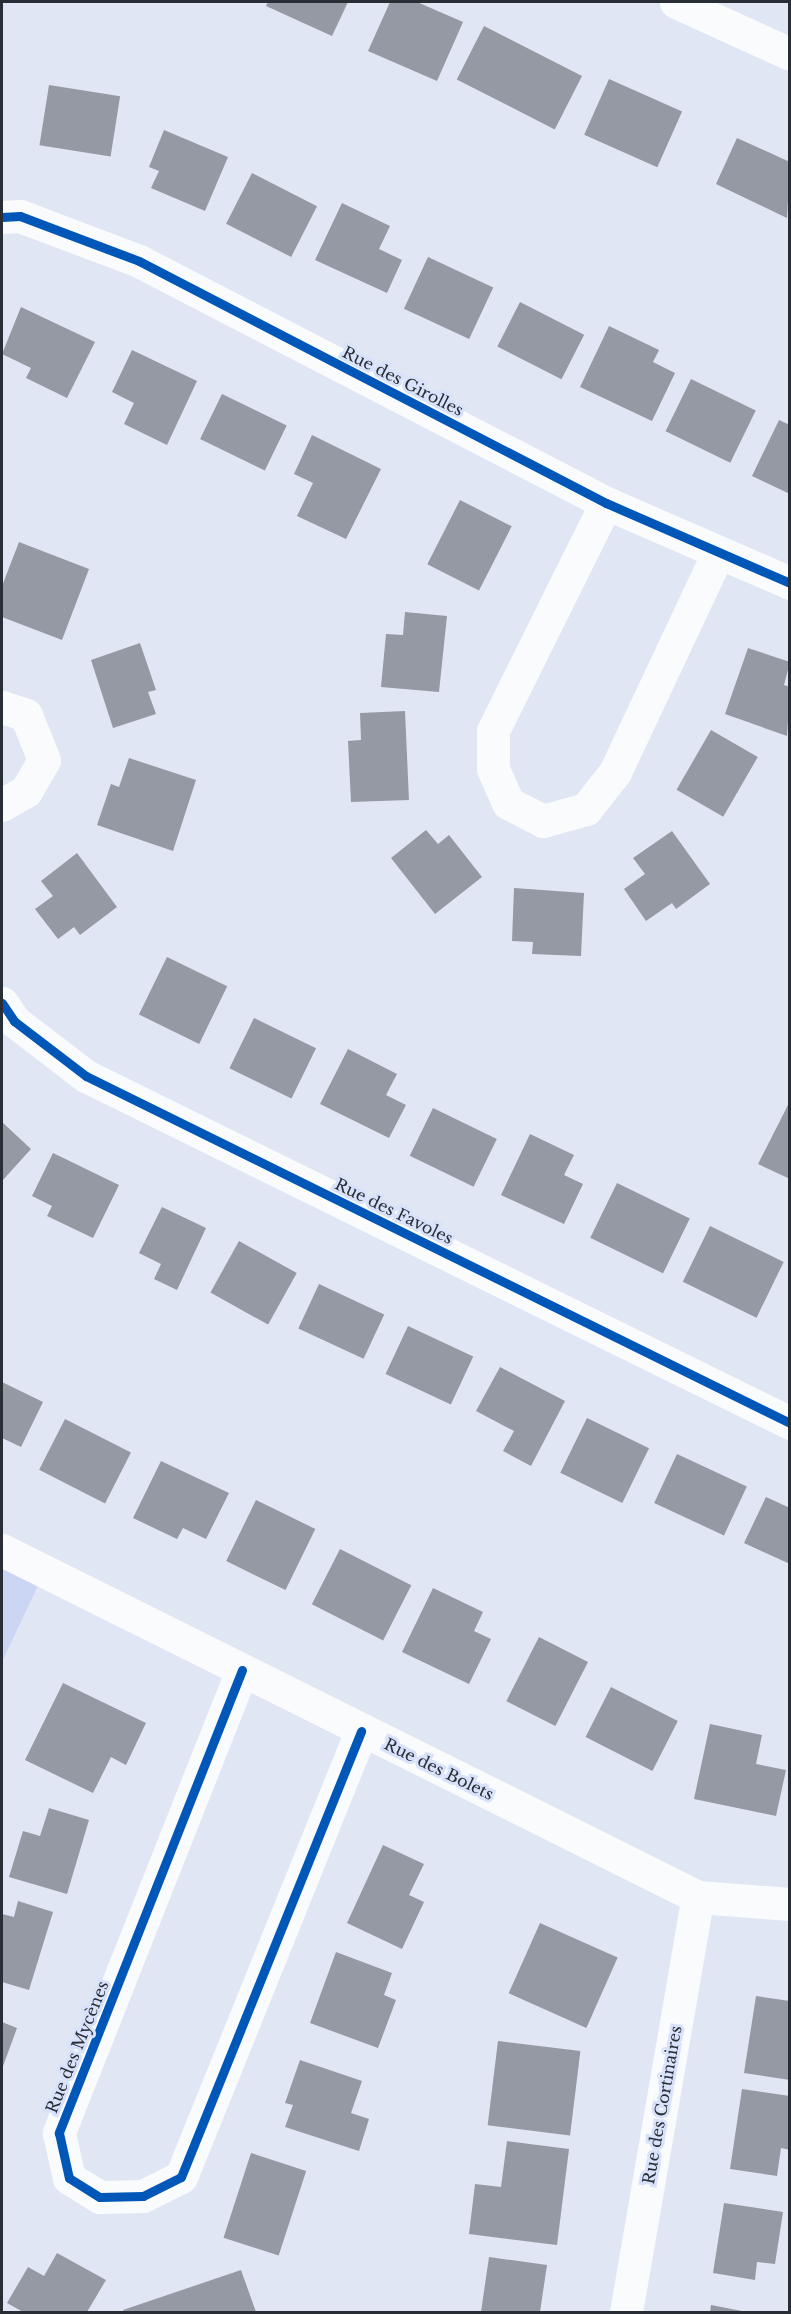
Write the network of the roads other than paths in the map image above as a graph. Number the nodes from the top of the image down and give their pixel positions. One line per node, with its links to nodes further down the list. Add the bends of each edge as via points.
1 (676, 2): 2 (street)
2 (789, 54)
3 (2, 217): 4 (street, Rue des Girolles, via 20,216 139,261)
4 (606, 503): 5 (street, Rue des Girolles); 5 (street, via 493,731 493,769 508,803 543,821 586,809 615,772)
5 (718, 553): 6 (street, Rue des Girolles)
6 (789, 583)
7 (2, 707): 8 (street, via 26,715 44,760 26,791)
8 (2, 804)
9 (2, 1003): 10 (street, Rue des Favoles, via 14,1021 86,1076)
10 (789, 1423)
11 (2, 1550): 12 (street, Rue des Bolets)
12 (242, 1670): 13 (street, Rue des Bolets); 13 (street, Rue des Mycènes, via 59,2133 69,2178 100,2197 143,2196 181,2177)
13 (361, 1731): 14 (street, Rue des Bolets)
14 (698, 1897): 15 (street, Rue des Bolets); 16 (street, Rue des Cortinaires)
15 (789, 1904)
16 (626, 2313)

